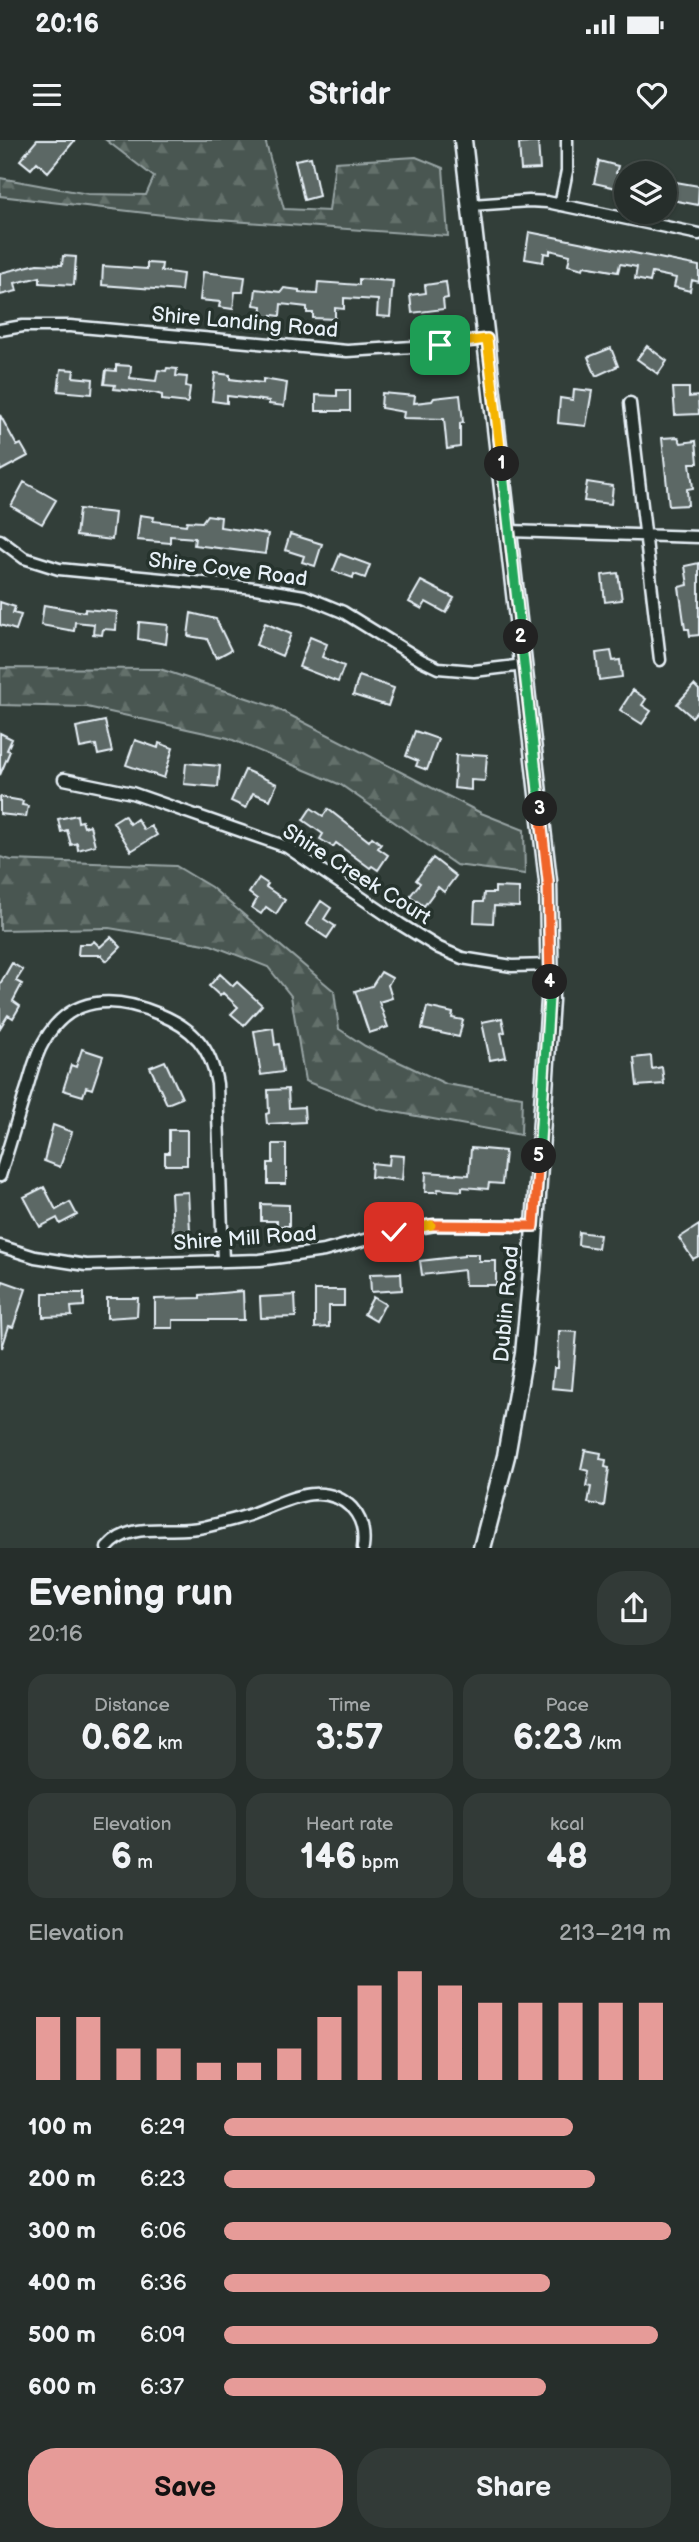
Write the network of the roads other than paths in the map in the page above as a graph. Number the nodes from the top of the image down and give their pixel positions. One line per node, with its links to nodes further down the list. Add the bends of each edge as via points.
1 (463, 140): 3 (main road, Dublin Road)
2 (567, 140): 4 (street)
3 (471, 205): 4 (street, via 529,201); 7 (main road, Dublin Road)
4 (560, 205): 5 (street)
5 (699, 234)
6 (0, 330): 7 (street, Shire Landing Road, via 70,326 347,351)
7 (487, 339): 9 (main road, Dublin Road)
8 (630, 403): 10 (street)
9 (509, 531): 10 (street); 14 (main road, Dublin Road)
10 (647, 534): 11 (street); 13 (street)
11 (699, 537)
12 (0, 540): 14 (street, Shire Cove Road, via 24,558 60,569 304,596 343,612 438,668 474,671)
13 (660, 660)
14 (524, 665): 16 (main road, Dublin Road, via 548,881)
15 (64, 779): 16 (street, Shire Creek Court, via 132,793 287,847 400,924 462,958 512,966)
16 (550, 965): 18 (main road, Dublin Road)
17 (0, 1176): 20 (street, via 39,1051 56,1024 96,1002 145,1008 189,1029 211,1060 217,1084)
18 (534, 1226): 20 (street, Shire Mill Road, via 435,1225 294,1257); 23 (main road, Dublin Road, via 518,1394)
19 (0, 1246): 20 (street, Shire Mill Road, via 86,1265)
20 (223, 1261)
21 (107, 1548): 22 (street, via 133,1531 201,1528 310,1494 334,1497 355,1511 364,1534)
22 (363, 1548)
23 (482, 1548)

